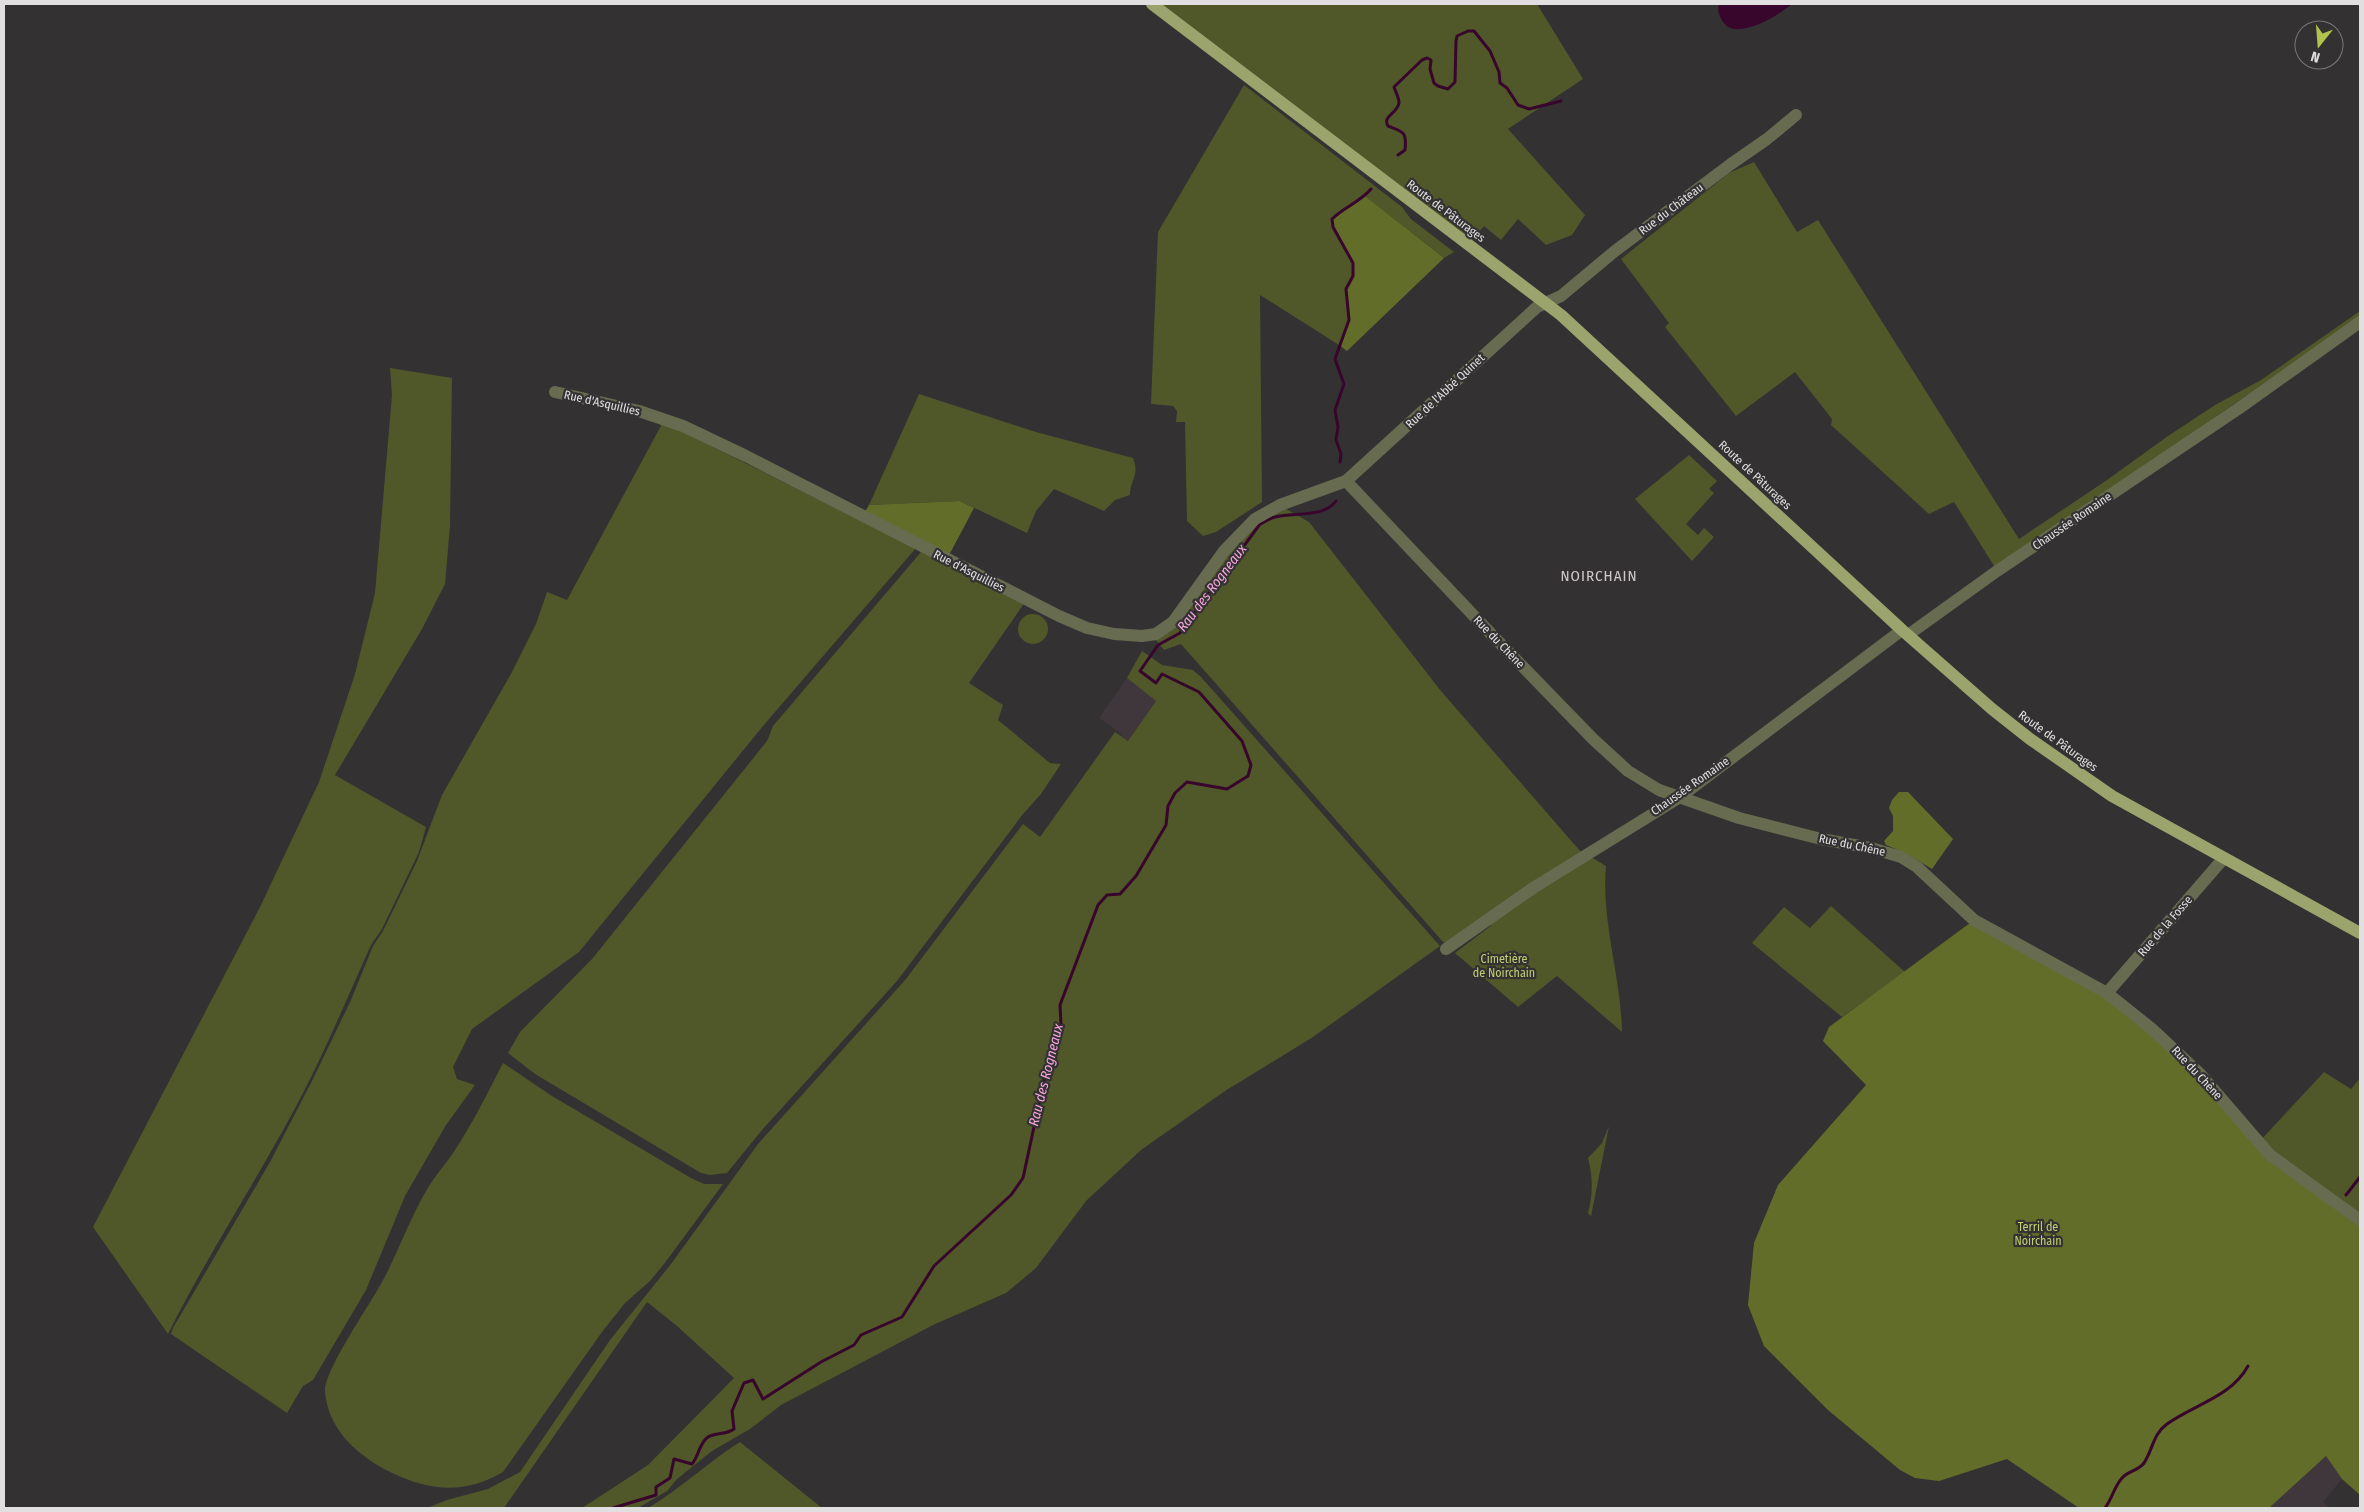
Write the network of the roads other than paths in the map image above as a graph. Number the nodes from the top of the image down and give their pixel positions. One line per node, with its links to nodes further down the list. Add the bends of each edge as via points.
1 (1152, 4): 3 (main road, Route de Pâturages)
2 (1796, 115): 3 (street, Rue du Château, via 1615,251 1561,296)
3 (1546, 304): 6 (street, Rue de l'Abbé Quinet, via 1537,307); 7 (main road, Route de Pâturages)
4 (2360, 322): 7 (street, Chaussée Romaine, via 2238,409)
5 (555, 392): 6 (street, Rue d'Asquillies, via 639,411 698,432 1059,616 1087,628 1114,634 1142,636 1164,630 1181,612 1224,551 1255,519 1280,505)
6 (1346, 481): 8 (street, Rue du Chêne, via 1593,739 1641,780)
7 (1905, 633): 8 (street, Chaussée Romaine); 9 (main road, Route de Pâturages, via 1992,709 2065,765 2112,796)
8 (1680, 797): 11 (street, Chaussée Romaine, via 1533,888); 12 (street, Rue du Chêne, via 1767,826 1901,857 1917,867 1974,920)
9 (2223, 859): 10 (main road, Route de Pâturages); 12 (street, Rue de la Fosse)
10 (2360, 933)
11 (1446, 949)
12 (2107, 993): 13 (street, Rue du Chêne, via 2200,1074 2270,1155)
13 (2360, 1220)

